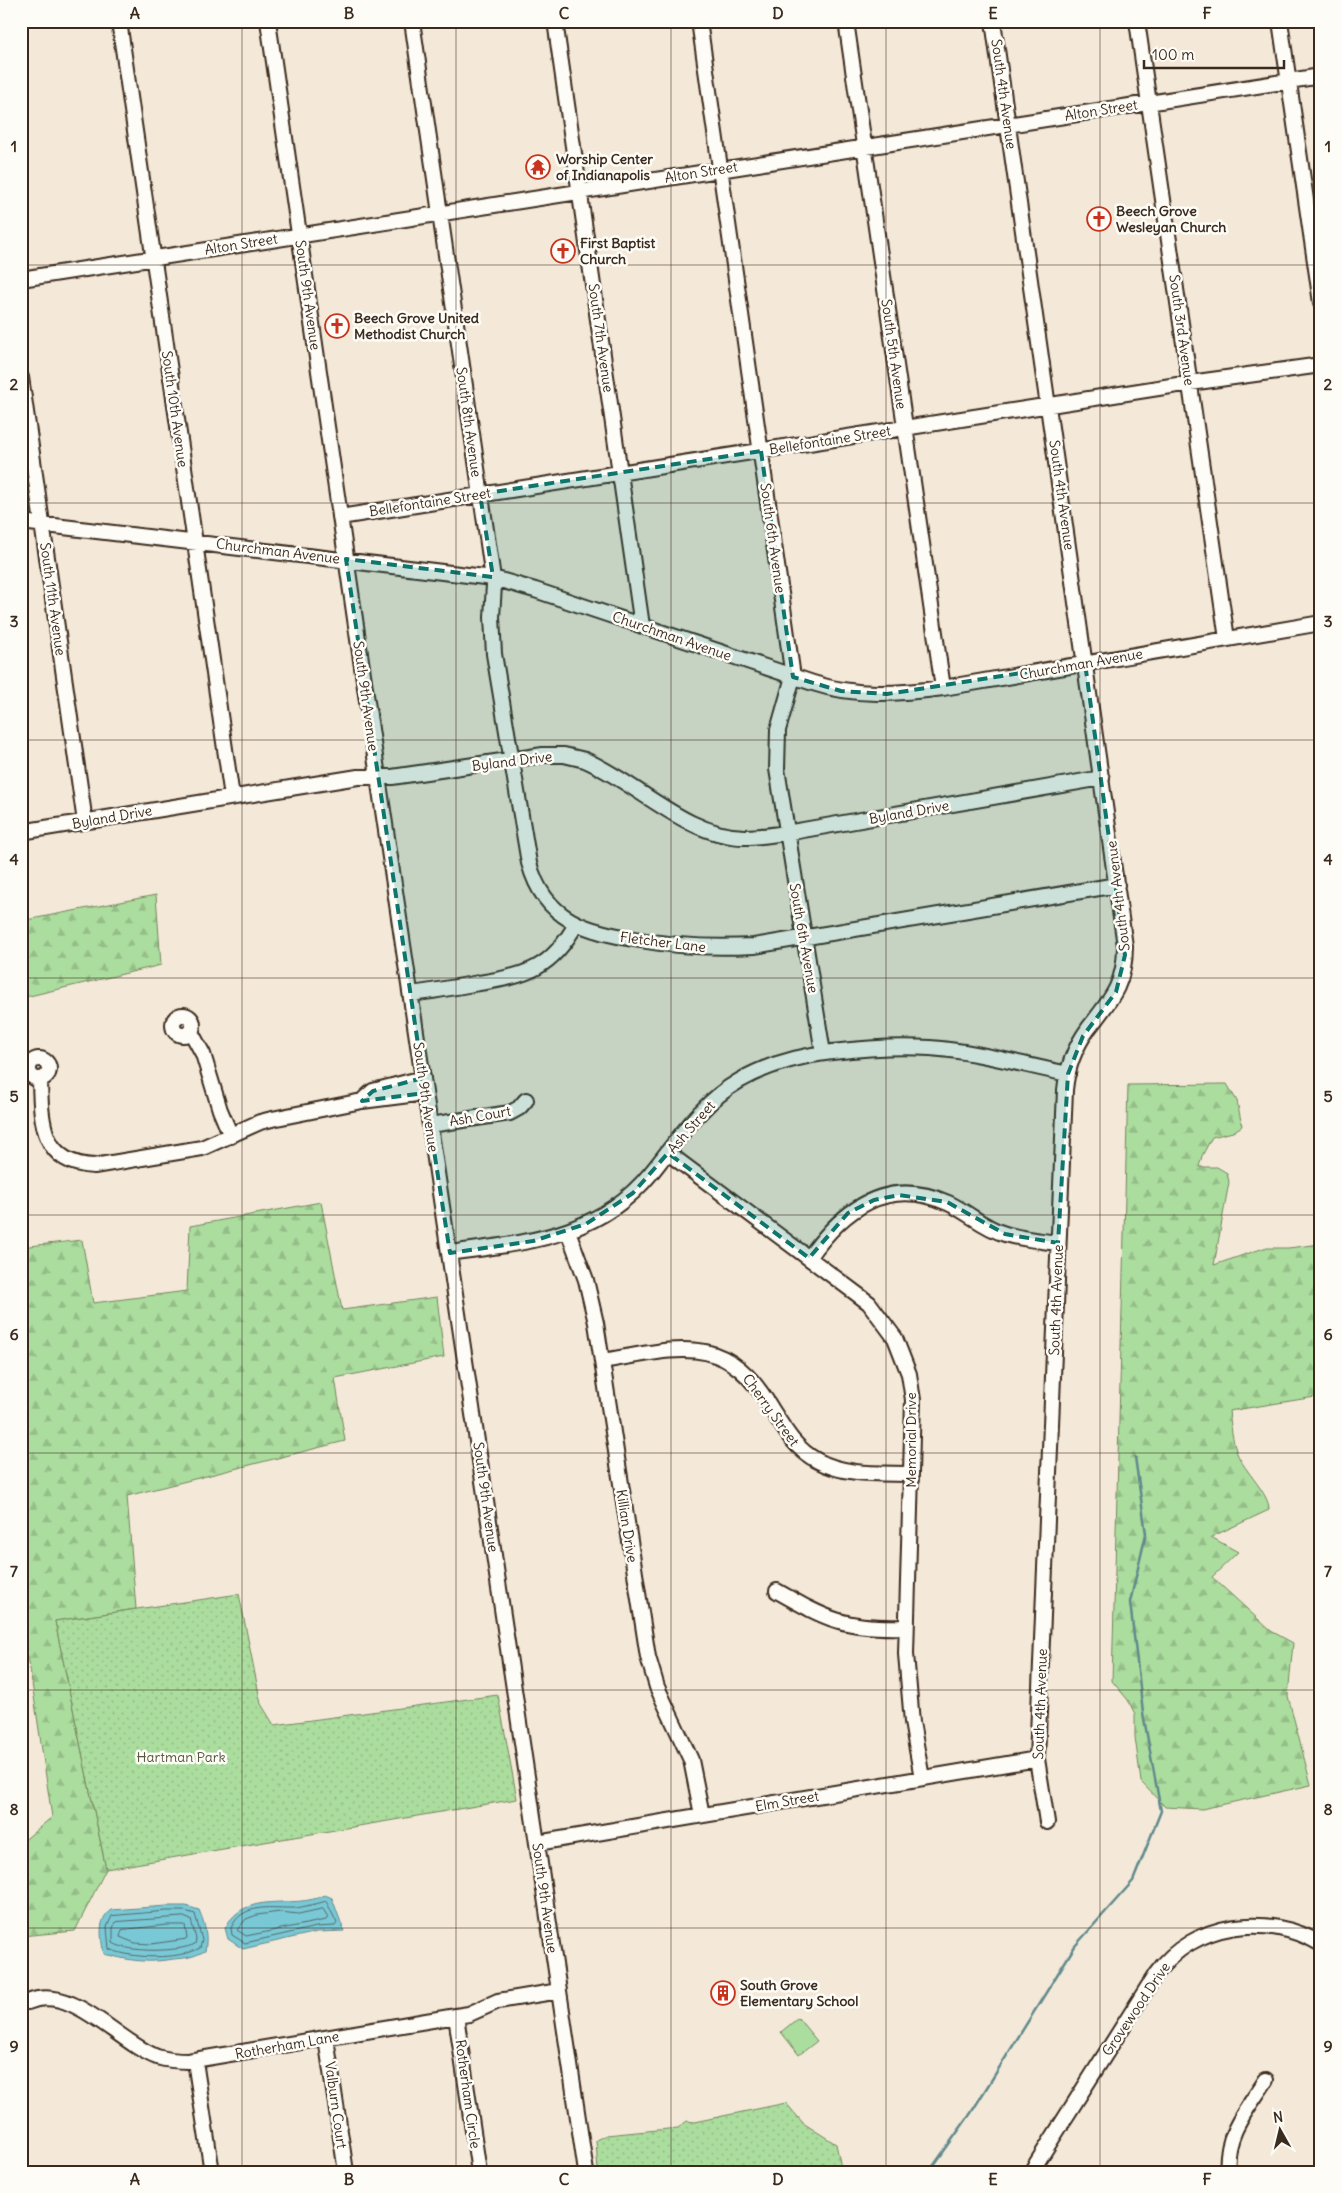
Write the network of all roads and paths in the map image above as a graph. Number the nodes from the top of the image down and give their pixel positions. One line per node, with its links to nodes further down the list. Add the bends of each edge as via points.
1 (118, 21): 19 (street, South 10th Avenue)
2 (268, 21): 18 (street, South 9th Avenue)
3 (412, 21): 17 (street, South 8th Avenue)
4 (555, 21): 16 (street, South 7th Avenue)
5 (699, 21): 15 (street, South 6th Avenue)
6 (846, 21): 14 (street, South 5th Avenue)
7 (993, 21): 13 (street, South 4th Avenue)
8 (1137, 21): 12 (street, South 3rd Avenue)
9 (1280, 21): 11 (street)
10 (1321, 76): 11 (street, Alton Street)
11 (1289, 81): 12 (street, Alton Street); 21 (street)
12 (1148, 103): 13 (street, Alton Street); 24 (street, South 3rd Avenue)
13 (1008, 124): 14 (street, Alton Street); 25 (street, South 4th Avenue)
14 (864, 147): 15 (street, Alton Street); 26 (street, South 5th Avenue)
15 (720, 169): 16 (street, Alton Street); 27 (street, South 6th Avenue)
16 (580, 192): 17 (street, Alton Street); 28 (street, South 7th Avenue)
17 (440, 213): 18 (street, Alton Street); 29 (street, South 8th Avenue)
18 (299, 235): 19 (street, Alton Street); 30 (street, South 9th Avenue)
19 (153, 258): 20 (street, Alton Street); 33 (street, South 10th Avenue)
20 (21, 279)
21 (1321, 303)
22 (1321, 365): 24 (street, Bellefontaine Street)
23 (21, 377): 32 (street, South 11th Avenue)
24 (1190, 384): 25 (street, Bellefontaine Street); 38 (street, South 3rd Avenue)
25 (1049, 405): 26 (street, Bellefontaine Street); 39 (street, South 4th Avenue)
26 (905, 428): 27 (street, Bellefontaine Street); 41 (street, South 5th Avenue)
27 (761, 451): 28 (street, Bellefontaine Street); 40 (street, South 6th Avenue)
28 (620, 472): 29 (street, Bellefontaine Street); 37 (street, South 7th Avenue)
29 (480, 494): 30 (street, Bellefontaine Street); 35 (street, South 8th Avenue)
30 (340, 517): 34 (street, South 9th Avenue)
31 (21, 522): 32 (street, Churchman Avenue)
32 (43, 524): 33 (street, Churchman Avenue); 46 (street, South 11th Avenue)
33 (195, 541): 34 (street, Churchman Avenue); 45 (street, South 10th Avenue)
34 (346, 559): 35 (street, Churchman Avenue); 43 (street, South 9th Avenue)
35 (493, 578): 37 (street, Churchman Avenue); 42 (street, South 8th Avenue, via 494,654)
36 (1321, 623): 38 (street, Churchman Avenue)
37 (642, 626): 40 (street, Churchman Avenue)
38 (1227, 638): 39 (street, Churchman Avenue)
39 (1086, 663): 41 (street, Churchman Avenue); 44 (street, South 4th Avenue)
40 (793, 677): 41 (street, Churchman Avenue, via 834,689 864,693); 48 (street, South 6th Avenue, via 778,730 777,747)
41 (943, 688)
42 (511, 759): 43 (street, Byland Drive); 48 (street, Byland Drive, via 551,754 577,758 597,765 688,822 708,830 742,837); 50 (street, South 8th Avenue, via 533,876 549,902)
43 (378, 777): 45 (street, Byland Drive, via 364,776); 52 (street, South 9th Avenue)
44 (1102, 778): 48 (street, Byland Drive); 49 (street, South 4th Avenue)
45 (232, 797): 46 (street, Byland Drive)
46 (85, 822): 47 (street, Byland Drive)
47 (21, 832)
48 (786, 833): 51 (street, South 6th Avenue)
49 (1117, 885): 51 (street, Fletcher Lane); 55 (street, South 4th Avenue, via 1125,946 1122,977 1111,1000 1079,1044)
50 (576, 924): 51 (street, Fletcher Lane, via 596,932 685,947 728,948); 52 (street, via 553,956 524,974)
51 (803, 938): 54 (street, South 6th Avenue)
52 (411, 994): 56 (street, South 9th Avenue)
53 (191, 1032): 62 (street, via 204,1054 220,1110)
54 (823, 1053): 55 (street, Ash Street, via 878,1047 930,1048); 63 (street, Ash Street, via 770,1066 738,1081 707,1105)
55 (1068, 1074): 65 (street, South 4th Avenue, via 1064,1095)
56 (423, 1078): 58 (street, South 9th Avenue); 60 (street, via 373,1091)
57 (40, 1080): 62 (street, via 41,1122 47,1139 65,1158 81,1164 94,1166 193,1149)
58 (425, 1093): 60 (street); 61 (street, South 9th Avenue)
59 (526, 1100): 61 (street, Ash Court, via 510,1113)
60 (362, 1101): 62 (street, via 260,1122)
61 (430, 1125): 66 (street, South 9th Avenue)
62 (232, 1136)
63 (668, 1153): 64 (street, Ash Street, via 633,1193 612,1210); 67 (street, Memorial Drive)
64 (568, 1231): 66 (street, Ash Street, via 533,1241); 68 (street, Killian Drive, via 588,1288)
65 (1058, 1243): 67 (street, via 1005,1234 934,1198 900,1195 874,1200 852,1210 825,1235); 72 (street, South 4th Avenue)
66 (450, 1253): 76 (street, South 9th Avenue)
67 (809, 1258): 69 (street, Memorial Drive, via 869,1303 895,1338 912,1386)
68 (602, 1361): 69 (street, Cherry Street, via 679,1349 714,1354 737,1365 753,1380 789,1437 812,1458 850,1471); 74 (street, Killian Drive, via 648,1657 657,1687 691,1760)
69 (911, 1474): 71 (street, Memorial Drive)
70 (777, 1591): 71 (street, via 839,1623 864,1628)
71 (906, 1628): 73 (street, Memorial Drive, via 909,1701)
72 (1037, 1758): 73 (street, Elm Street); 75 (street, South 4th Avenue)
73 (922, 1778): 74 (street, Elm Street)
74 (702, 1816): 76 (street, Elm Street)
75 (1046, 1822)
76 (537, 1843): 78 (street, South 9th Avenue)
77 (1321, 1944): 88 (street, Grovewood Drive, via 1286,1929 1250,1925 1212,1932 1177,1951 1156,1974)
78 (559, 1991): 80 (street, Rotherham Lane, via 498,2001); 87 (street, South 9th Avenue)
79 (28, 2002): 82 (street, Rotherham Lane, via 46,1997 64,2000 157,2057)
80 (456, 2016): 81 (street, Rotherham Lane); 86 (street, Rotherham Circle)
81 (326, 2038): 82 (street, Rotherham Lane); 85 (street, Valburn Court)
82 (195, 2061): 84 (street)
83 (1266, 2080): 89 (street, via 1234,2129 1229,2146)
84 (212, 2172)
85 (346, 2172)
86 (479, 2172)
87 (586, 2172)
88 (1031, 2172)
89 (1228, 2172)

